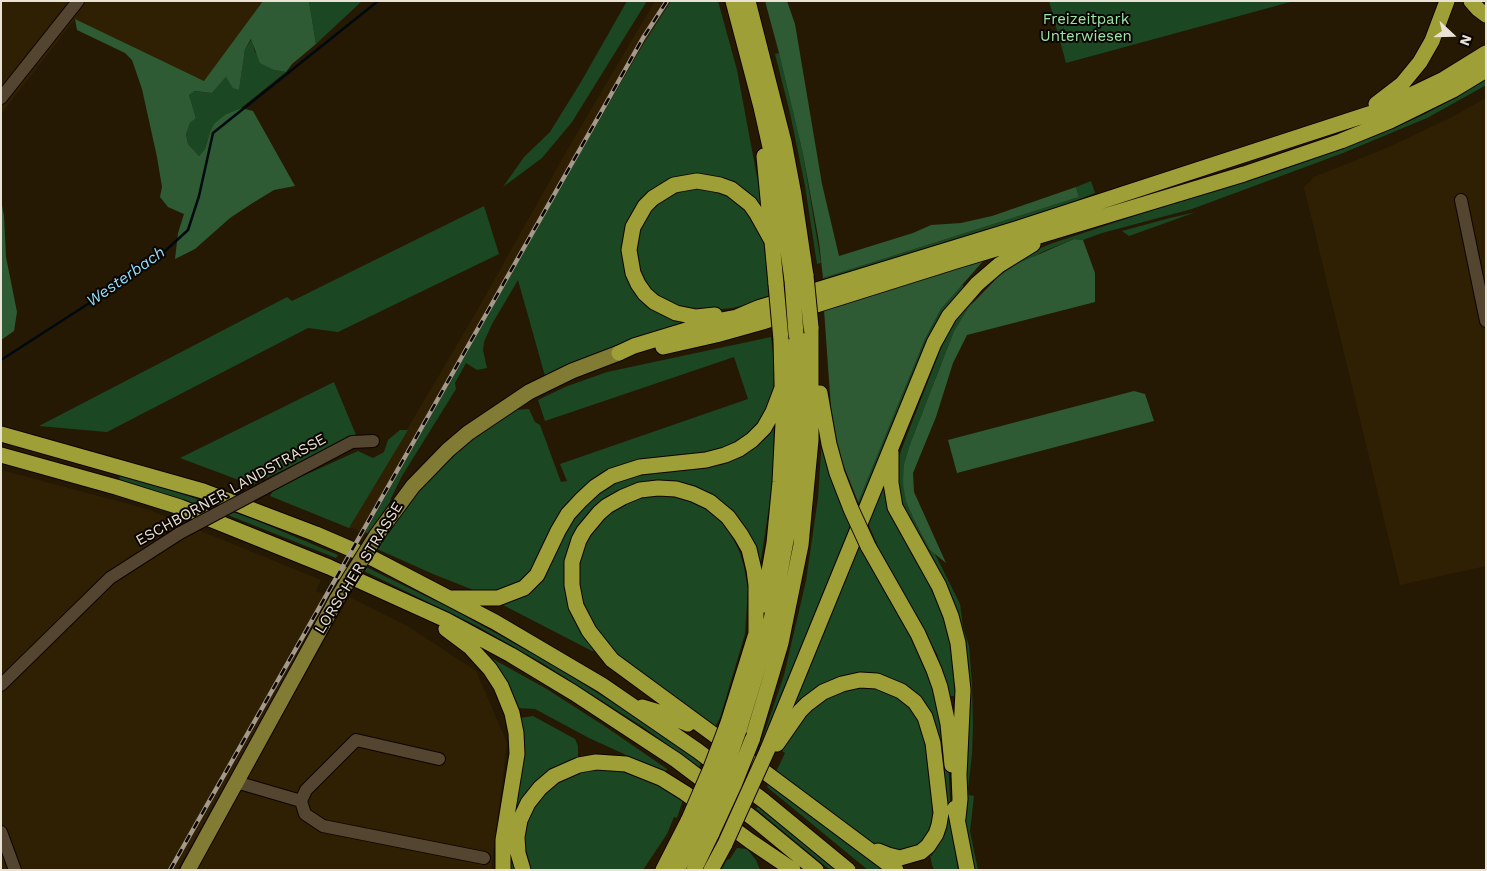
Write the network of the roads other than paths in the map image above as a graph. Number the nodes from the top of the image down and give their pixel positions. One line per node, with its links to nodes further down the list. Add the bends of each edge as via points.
1 (78, 1): 9 (street)
2 (733, 1): 10 (highway)
3 (748, 1): 15 (highway, via 794,195)
4 (1447, 1): 11 (highway, via 1426,51 1402,84 1375,105)
5 (1471, 1): 6 (highway)
6 (1486, 15)
7 (1486, 53): 11 (highway, via 1444,80 1409,97)
8 (1486, 70): 13 (highway, via 1419,107 1341,141)
9 (1, 98)
10 (761, 107): 14 (highway); 15 (highway)
11 (1322, 130): 16 (highway)
12 (1461, 200): 17 (street)
13 (1050, 234): 19 (highway, via 759,323 679,343); 23 (highway, via 986,275 949,316 934,342)
14 (772, 241): 16 (highway, via 757,214 741,196 720,185 697,181 674,185 653,198 638,216 630,238 630,262 638,284 645,294 664,308 696,316); 20 (highway, bridge)
15 (799, 278): 18 (highway, bridge); 30 (highway, bridge, via 797,429 788,530 769,631 753,689)
16 (758, 308): 19 (highway)
17 (1486, 321)
18 (811, 328): 36 (highway, bridge, via 822,410 837,473 868,546 918,634 940,687 948,724); 37 (highway, bridge, via 809,475 801,545 781,644 752,740 734,785)
19 (620, 353): 34 (main road, LORSCHER STRASSE, bridge, via 572,370 528,392 468,433 412,486 337,599)
20 (782, 388): 25 (highway, via 764,428 739,449 706,460 640,467 612,476 595,487 568,514 537,575 524,588 498,598); 27 (highway, via 778,511)
21 (1, 434): 25 (highway, via 203,491 255,509 374,559)
22 (373, 441): 28 (street, ESCHBORNER LANDSTRASSE, bridge, via 352,442 180,533 110,578)
23 (891, 446): 32 (highway); 36 (highway, via 895,507 939,586 958,643 963,690)
24 (1, 455): 26 (highway, via 180,507 329,567)
25 (448, 598): 29 (highway, via 525,639)
26 (404, 602): 44 (highway, via 470,647 490,669 507,699 518,754 502,840); 50 (highway, via 473,635 601,710 676,760)
27 (756, 636): 30 (highway); 31 (highway, via 756,585 749,549 728,517 710,502 676,489 640,490 607,506 587,527 575,551 571,572 575,600 584,623 612,660)
28 (1, 685)
29 (626, 702): 31 (highway, via 662,712); 51 (highway, via 727,773)
30 (734, 727): 37 (highway, bridge, via 711,768)
31 (711, 734): 39 (highway)
32 (769, 753): 39 (highway, via 807,704 842,684 877,681 901,691 914,702 925,717 933,743 940,825 928,846 911,856 900,858); 48 (highway, bridge)
33 (439, 759): 35 (street, via 356,740 306,790)
34 (236, 782): 35 (street); 43 (main road, LORSCHER STRASSE)
35 (301, 801): 40 (street, via 305,814 324,826)
36 (958, 818): 53 (highway)
37 (700, 826): 41 (highway); 47 (highway)
38 (1, 832): 42 (street)
39 (864, 845): 52 (highway)
40 (484, 858)
41 (670, 866): 46 (highway)
42 (15, 870)
43 (188, 870)
44 (503, 870)
45 (523, 870): 49 (highway, via 517,837 528,803 554,776 579,765 596,762 626,764 661,778)
46 (659, 870)
47 (694, 870)
48 (712, 870)
49 (793, 870)
50 (816, 870)
51 (848, 870)
52 (896, 870)
53 (967, 870)

